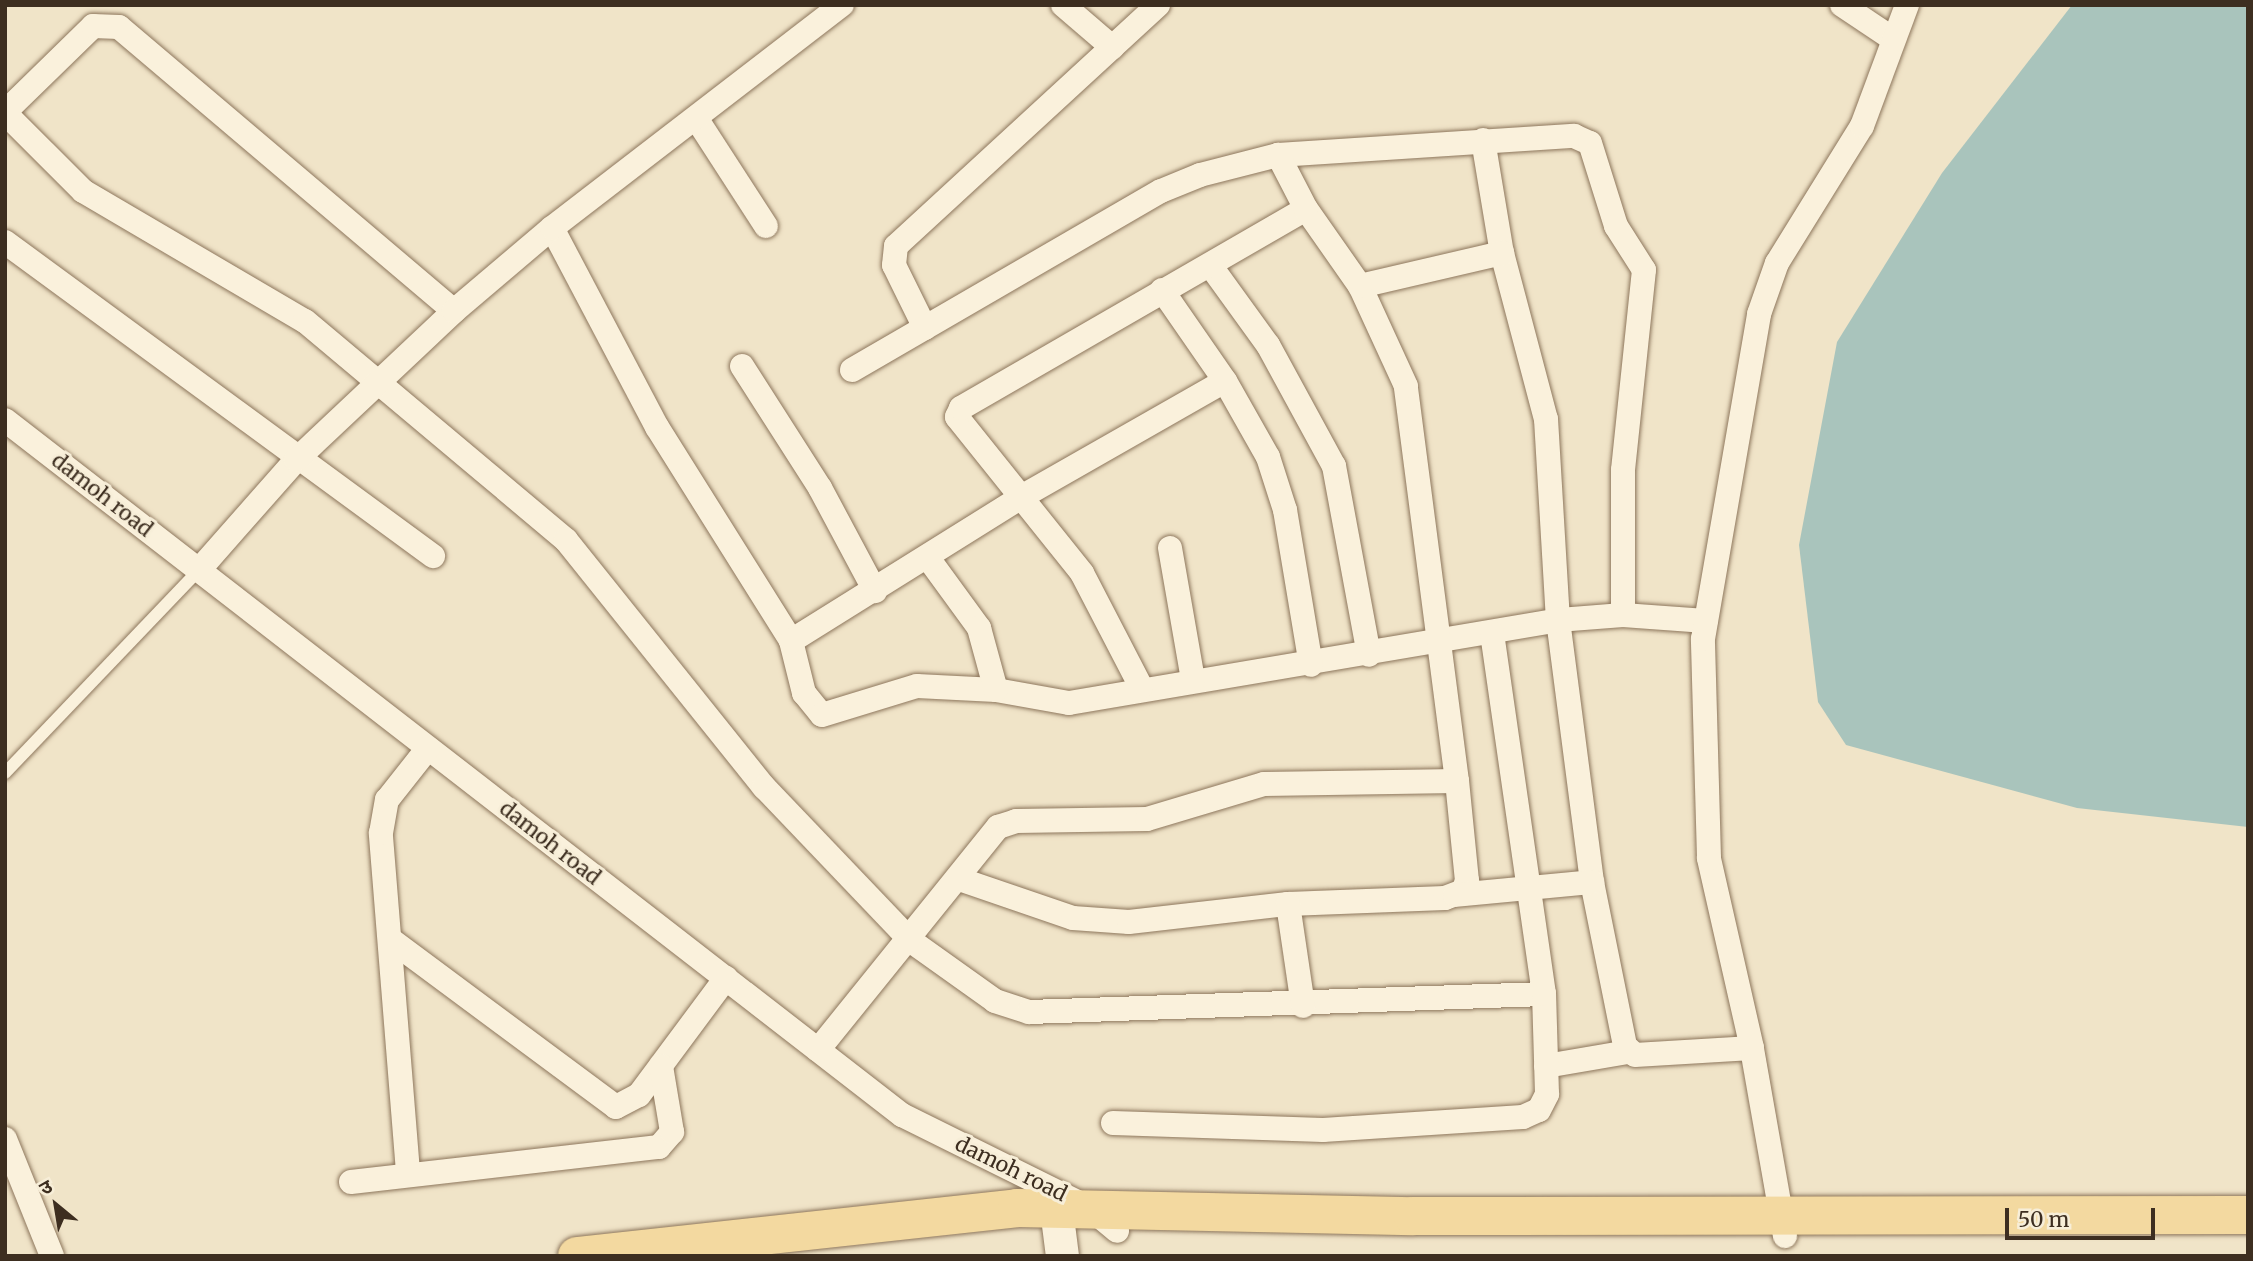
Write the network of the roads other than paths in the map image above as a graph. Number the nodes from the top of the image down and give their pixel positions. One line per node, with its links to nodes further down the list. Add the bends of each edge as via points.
1 (842, 5): 9 (street)
2 (1063, 5): 7 (street)
3 (1158, 5): 7 (street)
4 (1842, 5): 6 (street)
5 (1907, 5): 6 (street)
6 (1893, 38): 36 (street, via 1862,126 1777,262 1759,314)
7 (1112, 47): 21 (street, via 896,246 894,265)
8 (5, 112): 20 (street, via 93,26 119,27); 25 (street, via 83,191 305,321)
9 (698, 121): 13 (street); 14 (street)
10 (1483, 140): 11 (street); 16 (street); 34 (street, via 1574,136 1590,143 1616,226 1644,270 1623,470)
11 (1279, 155): 12 (street); 21 (street, via 1161,191)
12 (1306, 209): 17 (street); 18 (street)
13 (766, 226)
14 (552, 228): 20 (street); 38 (street, via 657,426)
15 (5, 242): 27 (street)
16 (1502, 253): 18 (street); 35 (street, via 1546,419)
17 (1210, 265): 19 (street); 40 (street, via 1268,345 1334,466)
18 (1360, 286): 39 (street, via 1406,386)
19 (1162, 290): 24 (street); 28 (street, via 961,408 960,426)
20 (454, 311): 25 (street)
21 (925, 328): 23 (street)
22 (743, 366): 33 (street, via 820,488)
23 (852, 370)
24 (1225, 381): 28 (street); 41 (street, via 1268,457 1285,510)
25 (380, 382): 27 (street); 54 (street, via 566,540 764,786)
26 (5, 420): 32 (street, damoh road)
27 (296, 460): 30 (street); 32 (street)
28 (1023, 496): 31 (street); 43 (street, via 1082,573)
29 (1170, 548): 42 (street)
30 (433, 556)
31 (928, 558): 33 (street); 44 (street, via 979,628)
32 (199, 570): 45 (street, damoh road); 46 (lane)
33 (875, 591): 38 (street)
34 (1623, 615): 35 (street); 36 (street)
35 (1558, 620): 37 (street); 49 (street)
36 (1706, 621): 58 (street, via 1709,858)
37 (1492, 633): 39 (street); 50 (street)
38 (791, 641): 44 (street, via 804,693 822,715 917,686)
39 (1439, 642): 40 (street); 47 (street)
40 (1369, 655): 41 (street)
41 (1311, 665): 42 (street)
42 (1193, 680): 43 (street)
43 (1141, 687): 44 (street, via 1069,703)
44 (996, 690)
45 (428, 748): 53 (street, via 400,781 383,817); 55 (street, damoh road)
46 (5, 773)
47 (1457, 781): 48 (street, via 1264,784 1147,819 1016,821 984,840); 51 (street, via 1467,881)
48 (959, 879): 52 (street, via 1073,918 1129,922); 54 (street)
49 (1592, 882): 50 (street); 60 (street)
50 (1528, 888): 51 (street); 56 (street)
51 (1455, 895): 52 (street)
52 (1288, 904): 57 (street)
53 (391, 940): 61 (street, via 616,1107 631,1104); 65 (street)
54 (911, 941): 57 (street, via 995,1002 1030,1012); 59 (street)
55 (726, 978): 59 (street, damoh road); 61 (street)
56 (1544, 994): 57 (street); 62 (street)
57 (1303, 1006)
58 (1752, 1048): 60 (street); 68 (street)
59 (818, 1050): 69 (street, damoh road, via 902,1115)
60 (1628, 1052): 62 (street)
61 (661, 1066): 65 (street, via 672,1132 659,1147)
62 (1546, 1066): 63 (street, via 1547,1094 1539,1110 1523,1117 1324,1130)
63 (1113, 1124)
64 (5, 1139): 71 (street)
65 (408, 1172): 66 (street)
66 (351, 1182)
67 (2248, 1215): 68 (main road)
68 (1783, 1225): 69 (main road, via 1413,1216); 70 (main road)
69 (1077, 1227): 72 (main road, via 979,1209); 73 (main road, via 905,1240)
70 (2248, 1238)
71 (52, 1256)
72 (577, 1256)
73 (779, 1256)

